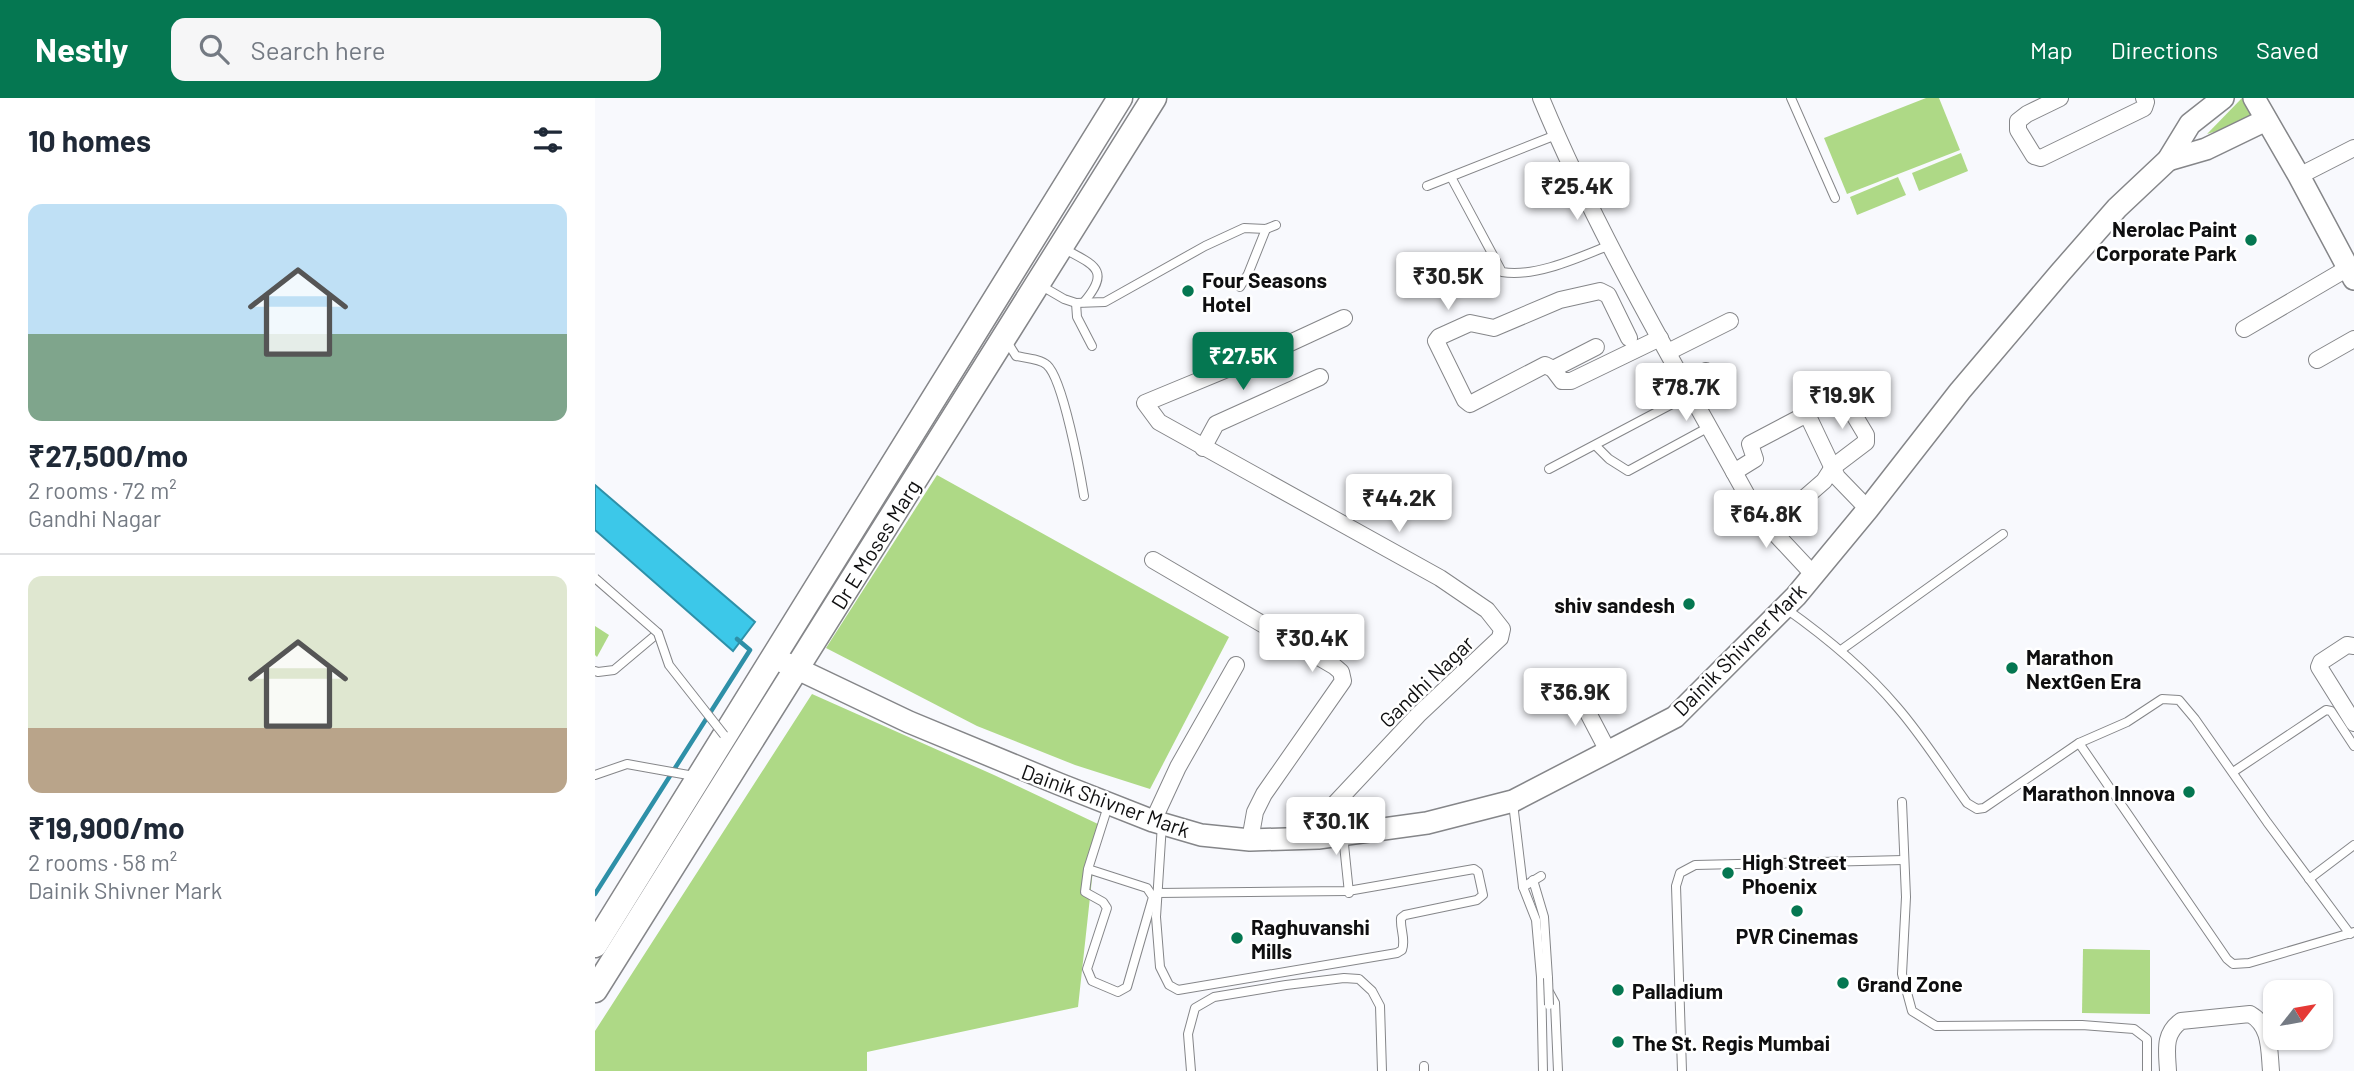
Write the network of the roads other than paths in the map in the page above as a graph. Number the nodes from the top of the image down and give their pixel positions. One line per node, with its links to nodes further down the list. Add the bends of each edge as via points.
1 (1120, 98): 11 (main road, Dr E Moses Marg)
2 (1154, 98): 13 (main road, Dr E Moses Marg)
3 (1541, 98): 10 (street)
4 (1791, 98): 18 (lane)
5 (2060, 98): 6 (street, via 2018,121 2018,130 2034,156 2041,158 2138,111 2146,103)
6 (2144, 98)
7 (2223, 98): 14 (main road, via 2190,124)
8 (2257, 99): 9 (main road)
9 (2266, 120): 14 (main road, via 2206,149); 15 (main road)
10 (1556, 135): 16 (lane); 21 (street)
11 (1096, 137): 13 (main road); 46 (main road, Dr E Moses Marg)
12 (2354, 148): 15 (street)
13 (1119, 153): 22 (main road, Dr E Moses Marg)
14 (2168, 160): 52 (main road, Dainik Shivner Mark, via 2117,208 2060,273)
15 (2299, 176): 23 (main road)
16 (1451, 177): 17 (lane); 21 (lane, via 1502,272 1539,269)
17 (1427, 186)
18 (1835, 198)
19 (1276, 225): 20 (lane)
20 (1266, 229): 25 (lane); 28 (lane, via 1244,228 1105,302)
21 (1610, 245): 26 (street)
22 (1061, 246): 24 (main road, Dr E Moses Marg); 28 (lane, via 1097,272 1096,288)
23 (2351, 273): 31 (street)
24 (1038, 284): 28 (lane); 32 (main road, Dr E Moses Marg)
25 (1240, 287)
26 (1633, 287): 27 (street); 33 (street)
27 (1618, 295)
28 (1080, 302): 35 (lane, via 1077,317)
29 (1343, 318): 45 (street, Gandhi Nagar, via 1145,404 1159,422)
30 (1730, 321): 33 (street)
31 (2243, 329)
32 (1004, 338): 50 (main road, Dr E Moses Marg); 51 (lane, via 1016,356 1046,364 1055,376)
33 (1660, 338): 38 (street, via 1571,382 1562,381); 38 (street, via 1633,335 1608,295 1600,291 1560,300 1494,328 1469,323 1437,338 1468,404 1545,365); 41 (street)
34 (2354, 339): 37 (street)
35 (1092, 346)
36 (1596, 347): 38 (street)
37 (2317, 360)
38 (1553, 369)
39 (1706, 371): 41 (street)
40 (1320, 377): 45 (street, via 1216,424)
41 (1688, 388): 43 (street); 44 (lane)
42 (1807, 414): 47 (street); 47 (street, via 1803,398 1835,383 1866,435 1863,446); 49 (street, via 1750,444 1755,459)
43 (1709, 427): 44 (lane, via 1628,471); 49 (street)
44 (1596, 446): 48 (lane)
45 (1203, 447): 82 (street, Gandhi Nagar, via 1440,578 1487,610 1502,629 1500,638 1418,715 1329,810)
46 (898, 459): 50 (main road); 62 (main road, Dr E Moses Marg)
47 (1833, 467): 52 (street); 53 (street, via 1824,481)
48 (1549, 470)
49 (1734, 472): 53 (street)
50 (919, 473): 64 (main road, Dr E Moses Marg)
51 (1084, 496)
52 (1868, 509): 56 (main road, Dainik Shivner Mark)
53 (1770, 528): 56 (street)
54 (2003, 534): 61 (lane)
55 (1153, 560): 83 (street, via 1341,672 1343,681 1264,794)
56 (1813, 574): 58 (main road, Dainik Shivner Mark)
57 (595, 578): 59 (lane, bridge)
58 (1785, 608): 61 (lane); 72 (main road, Dainik Shivner Mark, via 1675,717)
59 (658, 633): 65 (lane, via 614,670); 68 (lane, bridge, via 669,665)
60 (2354, 646): 67 (street, via 2347,645 2319,667)
61 (1841, 650): 69 (lane, via 1898,708 1972,807 1984,807)
62 (772, 656): 64 (main road, Dainik Shivner Mark); 68 (main road, Dr E Moses Marg)
63 (1236, 665): 80 (street, via 1178,767)
64 (797, 669): 71 (main road, Dr E Moses Marg); 79 (main road, Dainik Shivner Mark, via 909,722)
65 (595, 671)
66 (1574, 686): 72 (street)
67 (2354, 723)
68 (724, 734): 71 (street); 75 (main road, Dr E Moses Marg)
69 (2080, 743): 73 (lane, via 2127,722 2162,699 2179,700); 91 (lane, via 2233,964)
70 (2354, 746): 73 (lane, via 2326,710)
71 (746, 750): 76 (main road, Dr E Moses Marg)
72 (1609, 753): 77 (main road, Dainik Shivner Mark)
73 (2233, 772): 87 (lane)
74 (595, 775): 75 (lane, via 627,764)
75 (688, 775): 76 (lane); 92 (main road, Dr E Moses Marg)
76 (720, 789): 94 (main road, Dr E Moses Marg)
77 (1513, 801): 81 (main road, Dainik Shivner Mark, via 1427,823); 88 (lane)
78 (1902, 802): 85 (lane)
79 (1109, 803): 80 (main road, Dainik Shivner Mark); 86 (lane)
80 (1158, 822): 83 (main road, Dainik Shivner Mark, via 1201,835); 90 (lane)
81 (1343, 835): 82 (main road, Dainik Shivner Mark); 89 (lane)
82 (1318, 838): 83 (main road, Dainik Shivner Mark)
83 (1250, 841)
84 (2354, 845): 87 (lane)
85 (1904, 860): 99 (lane, via 1695,865 1681,873 1676,886); 100 (lane, via 1902,974 1912,1011 1936,1026 2134,1029 2147,1039)
86 (1088, 869): 86 (lane, via 1085,892 1107,908 1087,969 1093,981 1118,992 1126,987 1153,897 1147,888)
87 (2309, 879): 91 (lane)
88 (1523, 887): 93 (lane, via 1536,920); 98 (lane, bridge, via 1537,878)
89 (1348, 892): 90 (lane); 90 (lane, via 1474,869 1483,895 1405,915 1401,918 1402,950 1178,990 1169,985 1160,967)
90 (1158, 893)
91 (2352, 933)
92 (595, 945)
93 (1541, 977): 97 (lane); 98 (lane, via 1555,1003)
94 (595, 990)
95 (1191, 1071): 96 (lane, via 1188,1034 1195,1007 1214,997 1344,978 1359,979 1381,1006)
96 (1383, 1071)
97 (1543, 1071)
98 (1555, 1071)
99 (1682, 1071)
100 (2147, 1071)
101 (2168, 1071): 102 (street, via 2167,1039 2172,1027 2181,1021 2250,1014 2268,1034)
102 (2271, 1071)

